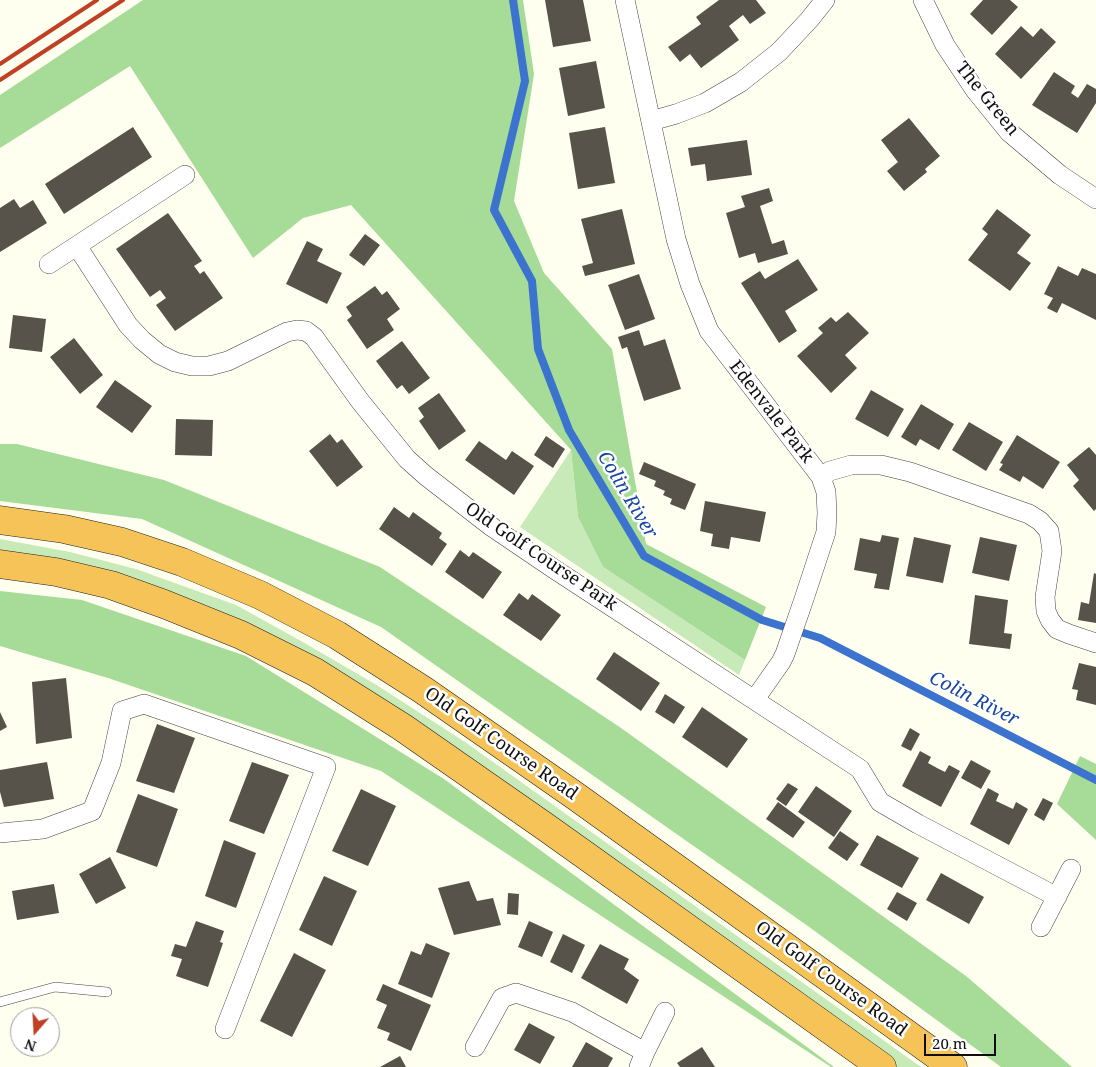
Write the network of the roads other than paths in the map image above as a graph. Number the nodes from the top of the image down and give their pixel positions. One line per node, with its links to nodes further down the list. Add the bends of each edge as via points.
1 (625, 0): 4 (street, Edenvale Park)
2 (825, 0): 4 (street, via 778,52 741,82 705,103)
3 (923, 0): 6 (street, The Green, via 946,45 975,90 1009,132 1060,176)
4 (651, 121): 9 (street, Edenvale Park, via 676,239 709,331)
5 (185, 175): 7 (street)
6 (1096, 199)
7 (76, 246): 8 (street); 13 (street, Old Golf Course Park, via 128,325 148,345 175,362 209,366 235,358 287,332 306,331 314,337 360,402 407,459 426,476 492,527)
8 (49, 264)
9 (821, 477): 12 (street, via 851,465 881,465 1029,514 1049,531 1052,552 1045,596 1050,620 1056,629); 13 (street, Edenvale Park, via 826,492 826,532 785,654)
10 (0, 520): 25 (highway, Old Golf Course Road, via 64,529 122,542 182,562 337,635 558,784)
11 (0, 564): 24 (highway, via 56,572 111,585 241,635 315,672 402,727 539,822)
12 (1096, 643)
13 (755, 699): 16 (street, Old Golf Course Park, via 860,769 880,802)
14 (0, 834): 21 (street, via 43,829 92,811 110,763 122,711 144,704 326,767)
15 (1071, 869): 16 (street)
16 (1057, 897): 17 (street)
17 (1041, 927)
18 (107, 992): 19 (lane, via 55,987)
19 (0, 1002)
20 (665, 1012): 23 (street)
21 (226, 1030)
22 (475, 1047): 23 (street, via 502,998 516,993 572,1012)
23 (642, 1060)
24 (882, 1067)
25 (953, 1067)

